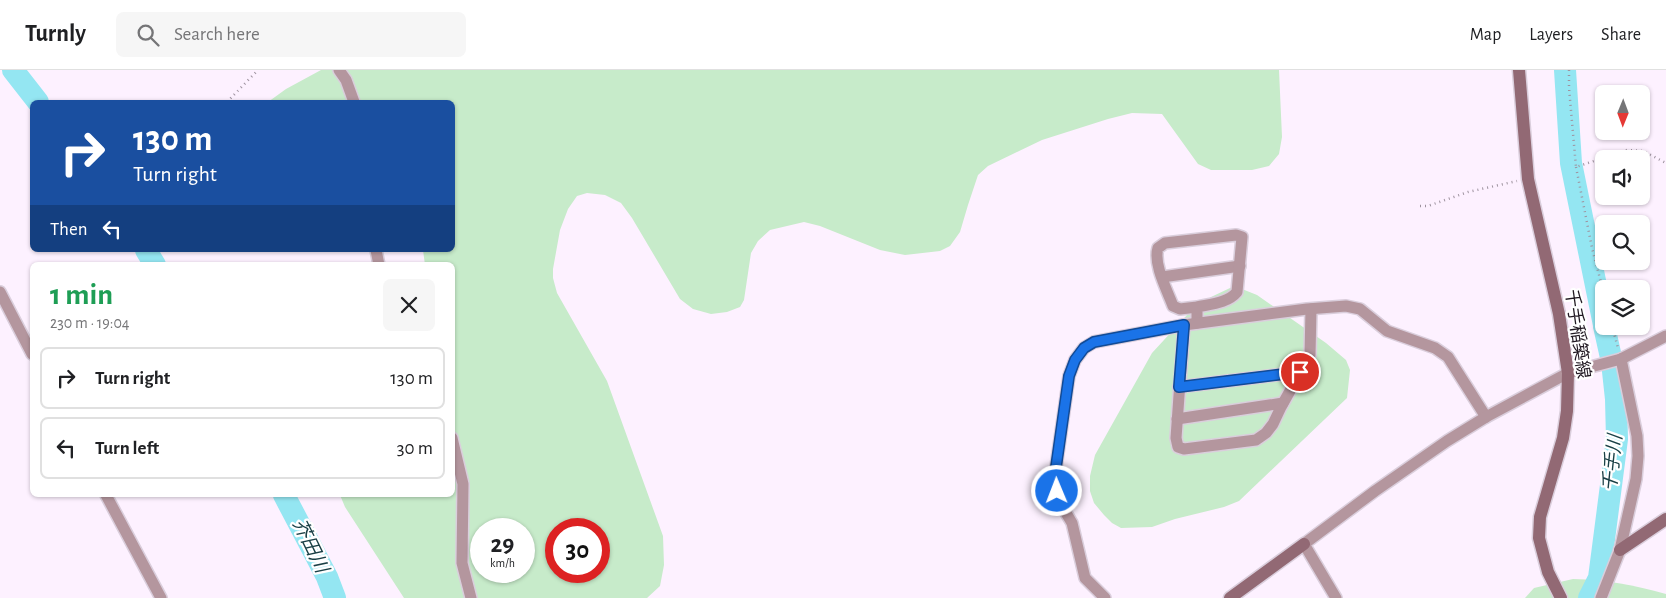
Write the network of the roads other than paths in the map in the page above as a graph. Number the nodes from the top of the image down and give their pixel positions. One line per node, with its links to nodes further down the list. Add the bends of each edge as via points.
1 (339, 70): 3 (street)
2 (1519, 70): 15 (main road, 千手稲築線, via 1528,179)
3 (353, 100)
4 (1240, 266): 5 (street); 5 (street, via 1242,237 1236,234 1165,243 1156,254); 7 (street, via 1239,284 1233,297)
5 (1162, 277): 7 (street, via 1173,306 1180,309)
6 (0, 292): 12 (street)
7 (1197, 307): 9 (street)
8 (1311, 309): 9 (street); 14 (street, via 1310,355); 18 (street, via 1346,306 1360,309 1387,331 1436,348 1448,357)
9 (1197, 323): 10 (street)
10 (1184, 325): 16 (street); 28 (street, via 1094,342 1084,348 1075,360 1069,376 1054,481 1059,501 1072,523 1085,578)
11 (1666, 336): 13 (street)
12 (30, 350)
13 (1619, 360): 15 (street); 24 (street, via 1637,436 1638,456)
14 (1300, 372): 16 (street); 17 (street)
15 (1572, 372): 18 (street); 25 (main road, 千手稲築線, via 1563,438 1540,517 1539,538 1548,572)
16 (1179, 387): 19 (street)
17 (1283, 403): 19 (street); 19 (street, via 1273,424 1256,440 1184,449 1178,447)
18 (1486, 417): 23 (street, via 1375,491)
19 (1177, 419)
20 (455, 451): 27 (street, via 463,484 462,563)
21 (107, 497): 26 (street)
22 (1666, 519): 24 (main road)
23 (1304, 544): 29 (main road); 30 (street)
24 (1620, 550): 31 (street)
25 (1558, 593)
26 (162, 598)
27 (471, 598)
28 (1105, 598)
29 (1230, 598)
30 (1336, 598)
31 (1601, 598)

